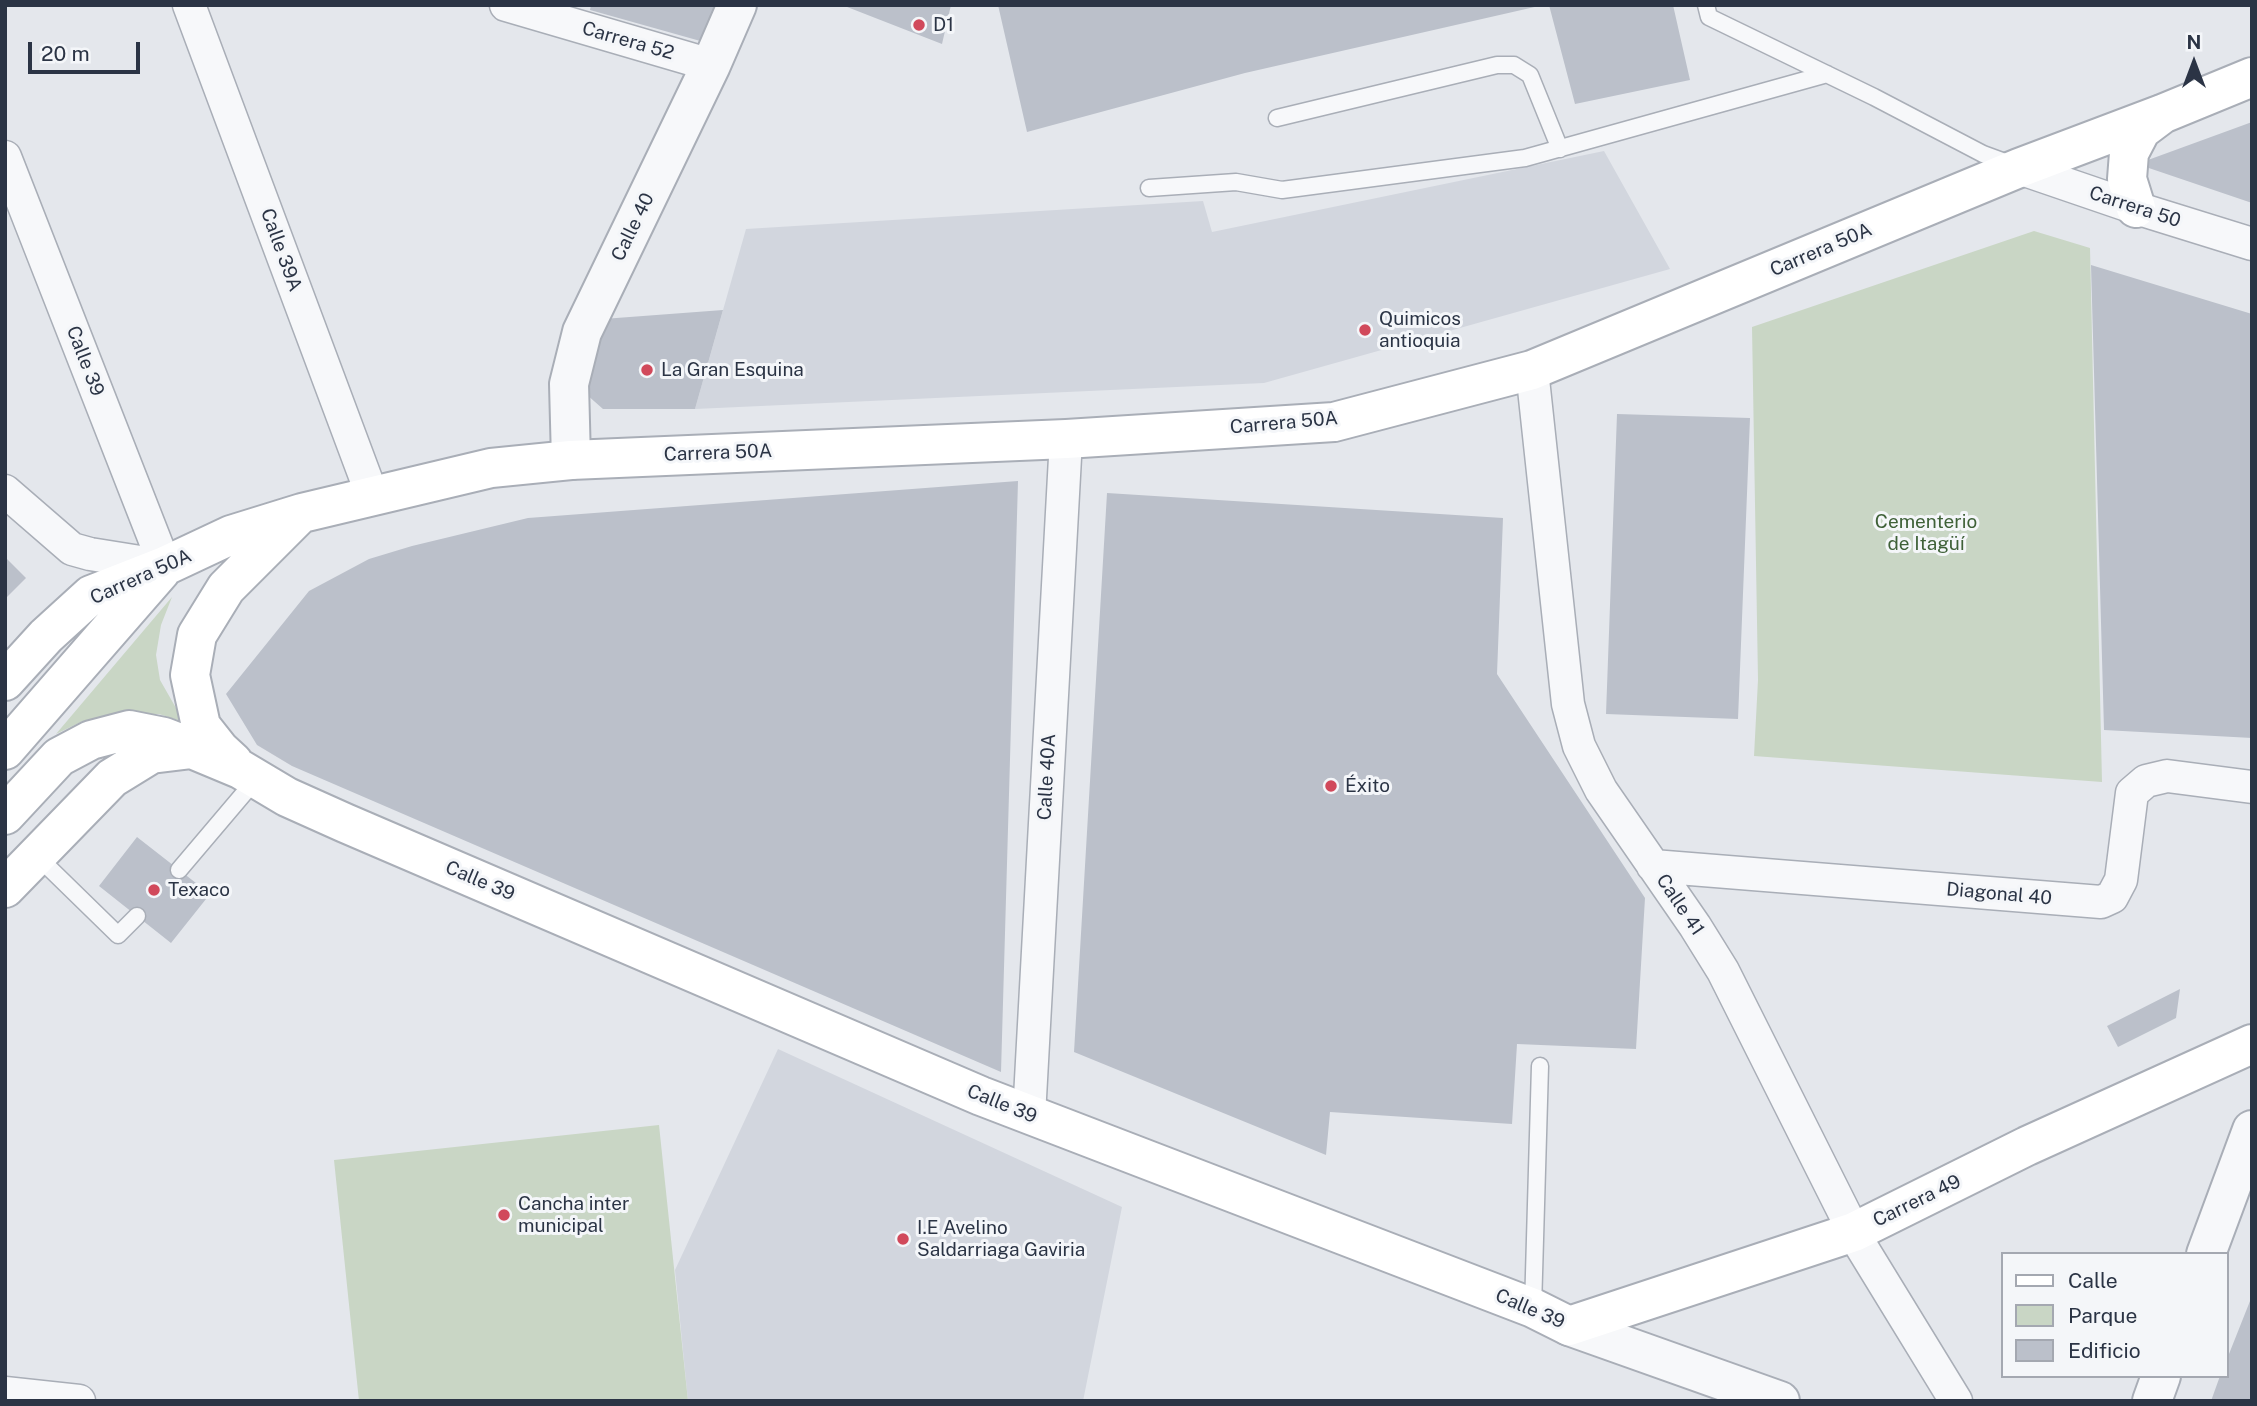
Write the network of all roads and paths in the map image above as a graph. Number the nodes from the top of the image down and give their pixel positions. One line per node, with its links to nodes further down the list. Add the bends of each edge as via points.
1 (190, 5): 20 (street, Calle 39A)
2 (506, 5): 5 (street, Carrera 52)
3 (737, 5): 5 (street, Calle 40)
4 (1706, 5): 6 (lane, via 1709,17)
5 (711, 65): 18 (street, Calle 40, via 582,332 569,384)
6 (1827, 74): 10 (lane); 12 (lane, via 1983,154)
7 (2252, 77): 8 (main road, Carrera 50A)
8 (2162, 114): 12 (main road, Carrera 50A); 14 (main road, via 2141,130 2129,153 2127,179)
9 (1277, 118): 10 (lane, via 1497,65 1514,65 1530,75)
10 (1560, 149): 13 (lane, via 1525,158 1282,190 1236,182)
11 (5, 157): 22 (street, Calle 39)
12 (2019, 167): 14 (street, Carrera 50); 16 (main road, Carrera 50A)
13 (1149, 188)
14 (2136, 208): 15 (street, Carrera 50)
15 (2252, 244)
16 (1532, 370): 17 (main road, Carrera 50A, via 1334,422); 31 (street, Calle 41, via 1568,704 1579,746 1601,790)
17 (1066, 439): 18 (main road, Carrera 50A); 37 (street, Calle 40A)
18 (571, 460): 20 (main road, Carrera 50A, via 491,468)
19 (5, 491): 22 (street, via 72,549)
20 (372, 495): 21 (main road, Carrera 50A)
21 (302, 513): 22 (main road, Carrera 50A, via 231,535); 23 (main road, Carrera 50A)
22 (165, 566): 24 (main road, Carrera 50A, via 91,595); 26 (main road)
23 (226, 587): 27 (main road, Calle 39, via 197,635 190,675 201,726)
24 (5, 681)
25 (192, 748): 27 (main road, Calle 39); 29 (main road, Calle 39, via 129,730 91,740 59,757); 30 (main road, via 151,754 112,778)
26 (5, 751)
27 (248, 774): 32 (lane); 37 (main road, Calle 39, via 345,823)
28 (2252, 787): 31 (street, Diagonal 40, via 2167,776 2146,781 2132,793 2120,880 2112,897 2101,902)
29 (5, 815)
30 (37, 856): 33 (main road); 34 (lane, via 118,935)
31 (1653, 866): 39 (street, Calle 41, via 1723,971)
32 (179, 870)
33 (5, 888)
34 (137, 916)
35 (2252, 1044): 39 (main road, Carrera 49)
36 (1540, 1066): 41 (lane)
37 (1029, 1115): 41 (main road, Calle 39)
38 (2252, 1130): 40 (street)
39 (1854, 1232): 42 (main road, Carrera 49); 47 (street, Calle 41)
40 (2207, 1252)
41 (1533, 1308): 42 (main road, Calle 39)
42 (1569, 1326): 46 (street, Calle 39)
43 (2160, 1378): 48 (street)
44 (5, 1393): 45 (street)
45 (79, 1401)
46 (1780, 1401)
47 (1956, 1401)
48 (2152, 1401)

